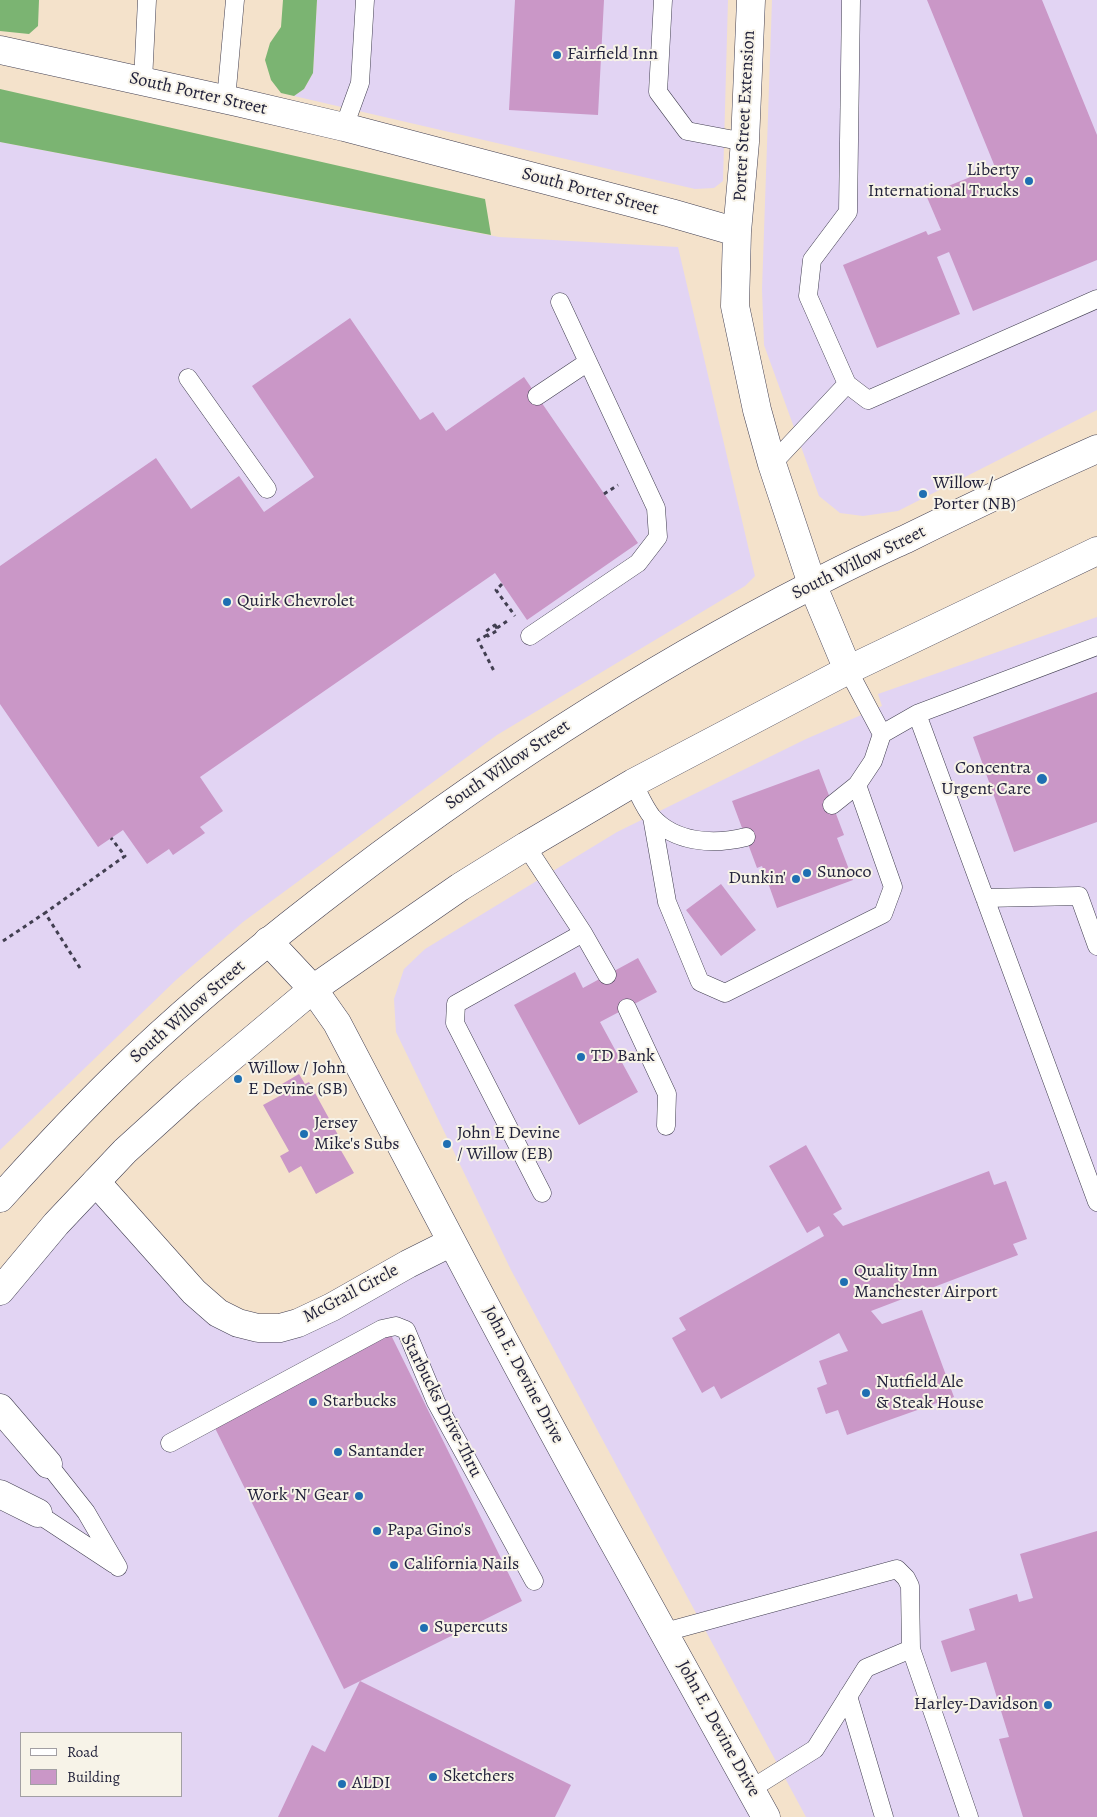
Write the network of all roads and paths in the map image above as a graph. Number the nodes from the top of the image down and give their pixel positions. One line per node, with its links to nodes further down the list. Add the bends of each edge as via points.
1 (147, 0): 8 (lane)
2 (235, 0): 9 (lane)
3 (365, 0): 10 (lane, via 360,84)
4 (663, 0): 11 (lane, via 658,92 687,131)
5 (751, 0): 11 (street, Porter Street Extension)
6 (851, 0): 17 (lane, via 848,212 812,260 808,296)
7 (0, 50): 8 (street, South Porter Street)
8 (143, 81): 9 (street, South Porter Street)
9 (226, 100): 10 (street, South Porter Street)
10 (344, 127): 12 (street, South Porter Street)
11 (746, 142): 12 (street, Porter Street Extension)
12 (737, 232): 20 (street, via 735,306)
13 (1097, 299): 17 (lane, via 868,400)
14 (560, 302): 15 (lane)
15 (588, 362): 18 (lane); 26 (lane, via 656,508 658,537 638,563)
16 (188, 378): 21 (lane)
17 (847, 384): 20 (lane)
18 (537, 396)
19 (1097, 449): 24 (street, South Willow Street)
20 (772, 464): 24 (street)
21 (267, 489)
22 (1097, 551): 28 (street)
23 (502, 584): 25 (path, via 496,590)
24 (812, 584): 28 (street); 43 (street, South Willow Street, via 690,651 577,719 398,841)
25 (515, 616): 26 (path); 29 (path, via 478,640)
26 (530, 636)
27 (1097, 646): 30 (lane)
28 (848, 670): 31 (lane); 32 (street)
29 (495, 673)
30 (917, 714): 31 (lane); 39 (lane)
31 (882, 734): 33 (lane, via 873,761)
32 (633, 783): 35 (lane); 38 (street)
33 (856, 785): 34 (lane); 35 (lane, via 893,887 883,914 725,993 700,982 666,902)
34 (832, 804)
35 (652, 817): 37 (lane, via 670,831 694,841)
36 (112, 838): 40 (path, via 125,856)
37 (746, 838)
38 (526, 846): 41 (lane); 47 (street)
39 (985, 898): 44 (lane, via 1079,896); 53 (lane)
40 (45, 912): 42 (path); 45 (path)
41 (583, 933): 46 (lane); 51 (lane, via 456,1004 455,1023)
42 (3, 941)
43 (268, 941): 47 (street, John E. Devine Drive); 52 (street, South Willow Street, via 115,1076)
44 (1097, 946)
45 (80, 968)
46 (607, 974)
47 (314, 990): 50 (street, via 183,1099); 54 (street, John E. Devine Drive, via 337,1023)
48 (627, 1008): 49 (lane, via 666,1094)
49 (666, 1126)
50 (96, 1182): 54 (street, McGrail Circle, via 200,1297 218,1313 258,1328 280,1328 298,1323); 55 (street)
51 (542, 1193)
52 (0, 1198)
53 (1097, 1202)
54 (452, 1242): 64 (street, John E. Devine Drive, via 618,1552)
55 (0, 1291)
56 (0, 1408): 59 (street)
57 (0, 1425): 59 (lane)
58 (170, 1443): 63 (lane, Starbucks Drive-Thru, via 382,1329 401,1327 406,1330 436,1402)
59 (48, 1464): 62 (lane, via 86,1512 118,1567)
60 (0, 1489): 62 (lane)
61 (0, 1494): 62 (street)
62 (38, 1514)
63 (534, 1581)
64 (665, 1632): 65 (lane, via 897,1570 910,1586); 67 (street, John E. Devine Drive)
65 (911, 1649): 66 (lane, via 866,1668); 70 (lane)
66 (848, 1696): 67 (lane, via 815,1749); 69 (lane)
67 (751, 1789): 68 (street, John E. Devine Drive)
68 (766, 1817)
69 (884, 1817)
70 (969, 1817)

